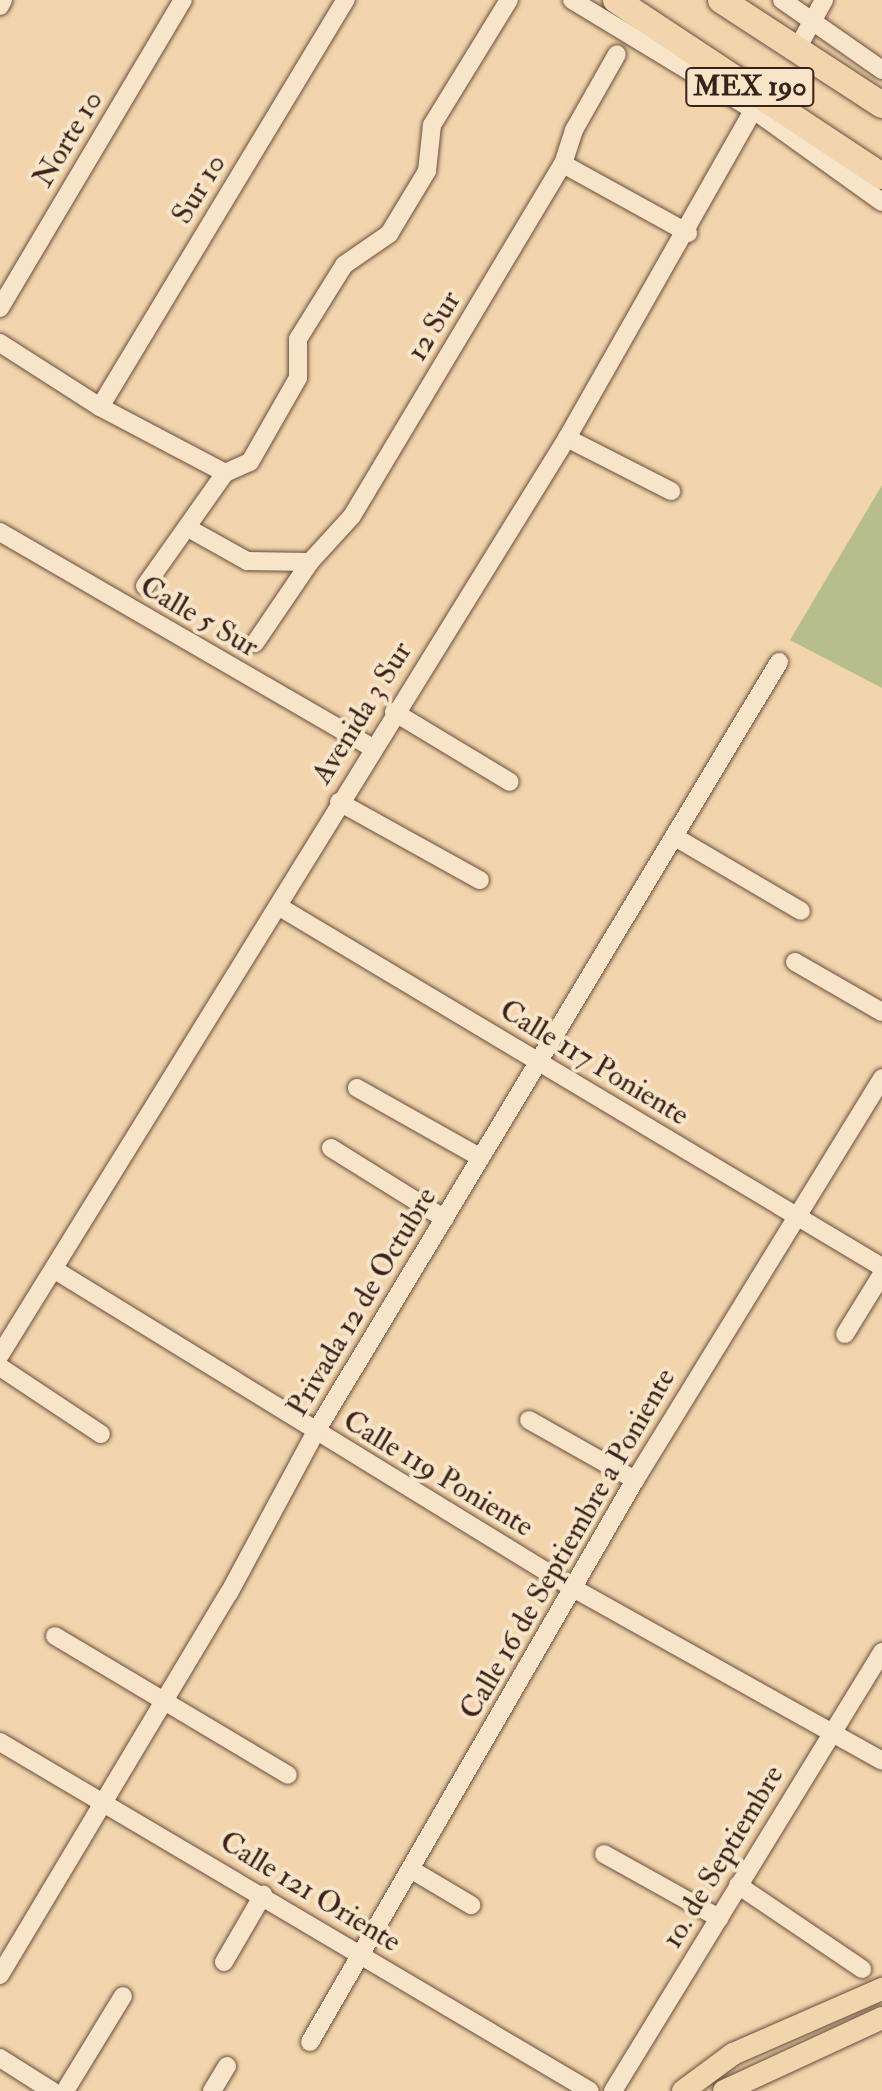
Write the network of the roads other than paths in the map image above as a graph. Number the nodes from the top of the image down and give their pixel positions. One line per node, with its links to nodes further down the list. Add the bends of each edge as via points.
1 (3, 0): 10 (street)
2 (183, 0): 21 (street, Norte 10)
3 (346, 0): 23 (street, Sur 10)
4 (509, 0): 25 (street, via 432,125 427,171 389,234 344,265 298,339 298,378 250,462)
5 (572, 0): 15 (street)
6 (616, 0): 15 (highway, MEX 190)
7 (721, 0): 12 (highway, MEX 190)
8 (782, 0): 11 (street)
9 (824, 0): 11 (street)
10 (0, 6)
11 (812, 21): 12 (street); 14 (street)
12 (798, 47): 16 (highway, MEX 190)
13 (617, 54): 17 (street, 12 Sur, via 574,130)
14 (882, 70)
15 (758, 103): 18 (highway, MEX 190); 19 (street); 20 (street, Avenida 3 Sur)
16 (882, 105)
17 (563, 164): 20 (street); 29 (street, 12 Sur, via 352,516)
18 (882, 176)
19 (882, 202)
20 (688, 233): 24 (street, Avenida 3 Sur)
21 (0, 308)
22 (0, 343): 23 (street)
23 (100, 407): 25 (street)
24 (567, 438): 26 (street); 33 (street, Avenida 3 Sur)
25 (225, 473): 27 (street)
26 (671, 491)
27 (188, 528): 29 (street, via 247,561); 30 (street)
28 (0, 532): 34 (street, Calle 5 Sur)
29 (310, 562): 31 (street, 12 Sur)
30 (145, 586)
31 (255, 643)
32 (779, 662): 37 (street, Privada 12 de Octubre)
33 (394, 712): 34 (street, Avenida 3 Sur); 35 (street)
34 (372, 748): 36 (street, Avenida 3 Sur)
35 (510, 782)
36 (339, 802): 38 (street); 39 (street, Avenida 3 Sur)
37 (675, 837): 40 (street); 43 (street, Privada 12 de Octubre)
38 (480, 880)
39 (278, 906): 43 (street, Calle 117 Poniente); 51 (street, Avenida 3 Sur)
40 (801, 911)
41 (795, 962): 42 (street)
42 (882, 1012)
43 (540, 1064): 47 (street, Privada 12 de Octubre); 48 (street, Calle 117 Poniente)
44 (882, 1078): 48 (street, Calle 16 de Septiembre a Poniente)
45 (357, 1088): 47 (street)
46 (331, 1148): 49 (street)
47 (481, 1158): 49 (street, Privada 12 de Octubre)
48 (795, 1216): 50 (street, Calle 117 Poniente); 59 (street, Calle 16 de Septiembre a Poniente)
49 (445, 1219): 57 (street, Privada 12 de Octubre)
50 (882, 1267)
51 (55, 1270): 54 (street, Avenida 3 Sur); 57 (street, Calle 119 Poniente)
52 (882, 1274): 53 (street)
53 (845, 1334)
54 (0, 1355)
55 (0, 1367): 58 (street)
56 (529, 1420): 59 (street)
57 (315, 1433): 60 (street, Calle 119 Poniente); 63 (street, Privada 12 de Octubre)
58 (101, 1434)
59 (635, 1480): 60 (street, Calle 16 de Septiembre a Poniente)
60 (573, 1588): 64 (street, Calle 119 Poniente); 70 (street, Calle 16 de Septiembre a Poniente)
61 (55, 1636): 63 (street)
62 (882, 1652): 64 (street, 1o. de Septiembre)
63 (162, 1701): 67 (street); 68 (street, Privada 12 de Octubre)
64 (833, 1731): 66 (street, Calle 119 Poniente); 71 (street, 1o. de Septiembre)
65 (2, 1749): 68 (street, Calle 121 Oriente)
66 (882, 1761)
67 (288, 1775)
68 (100, 1806): 72 (street, Calle 121 Oriente); 78 (street, Privada 12 de Octubre)
69 (604, 1854): 74 (street)
70 (412, 1870): 73 (street); 75 (street, Calle 16 de Septiembre a Poniente)
71 (738, 1885): 74 (street, 1o. de Septiembre); 77 (street)
72 (263, 1895): 75 (street, Calle 121 Oriente); 76 (street)
73 (471, 1905)
74 (719, 1918): 90 (street, 1o. de Septiembre)
75 (362, 1955): 82 (street, Calle 16 de Septiembre a Poniente); 85 (street, Calle 121 Oriente)
76 (224, 1962)
77 (862, 1969)
78 (0, 1975)
79 (882, 1989): 91 (main road, via 733,2054)
80 (123, 1996): 87 (street)
81 (882, 2018): 92 (main road)
82 (310, 2042)
83 (0, 2058): 86 (street)
84 (227, 2066): 88 (street)
85 (557, 2083): 89 (street, Calle 121 Oriente)
86 (52, 2091)
87 (65, 2091)
88 (212, 2091)
89 (590, 2091)
90 (613, 2091)
91 (683, 2091)
92 (724, 2091)

